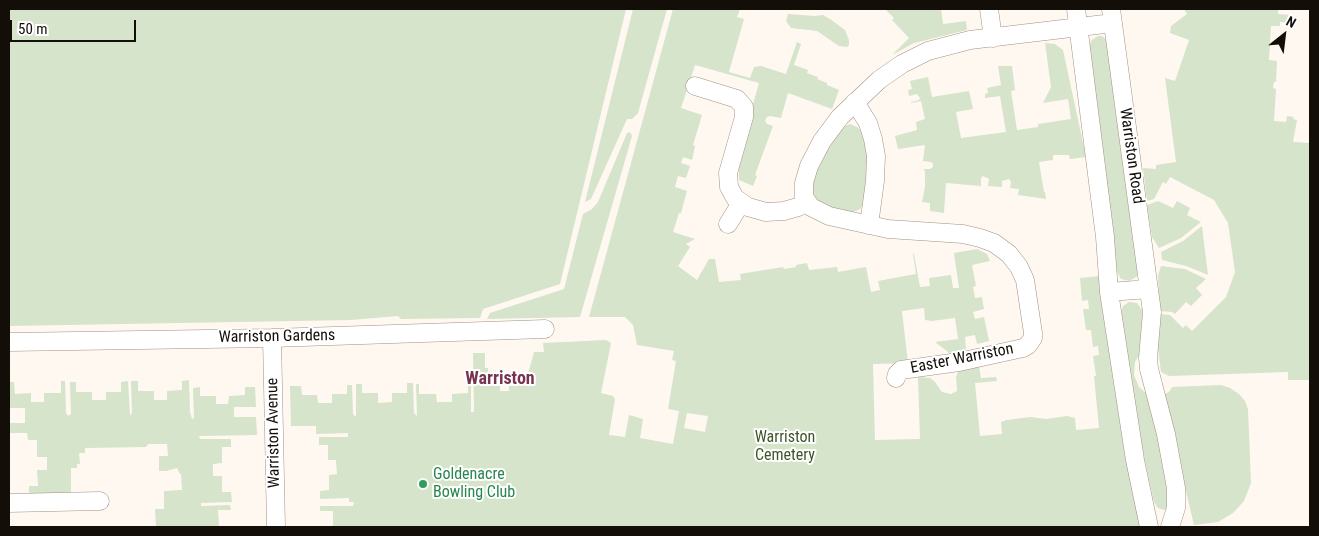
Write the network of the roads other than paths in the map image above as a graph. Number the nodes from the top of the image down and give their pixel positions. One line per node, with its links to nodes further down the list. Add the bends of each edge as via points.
1 (989, 9): 5 (street)
2 (1076, 9): 4 (street)
3 (1112, 16): 4 (street, Warriston Road); 12 (street, Warriston Road)
4 (1078, 27): 5 (street); 13 (street)
5 (993, 38): 7 (street, via 948,45 921,54 889,72)
6 (695, 86): 9 (street, via 737,100 744,107 728,177 732,193)
7 (855, 102): 8 (street, via 827,133 812,158 804,183); 11 (street, via 868,123 876,156)
8 (806, 202): 9 (street, via 775,212 757,210); 11 (street, Easter Warriston, via 819,212)
9 (741, 203): 10 (street)
10 (728, 224)
11 (869, 225): 17 (street, Easter Warriston, via 980,238 1009,254 1025,280 1032,333 1028,345 959,362 901,370)
12 (1149, 290): 13 (street); 22 (street, Warriston Road, via 1152,312 1149,369 1177,493)
13 (1109, 292): 21 (street)
14 (545, 329): 15 (street, Warriston Gardens)
15 (272, 338): 16 (street, Warriston Gardens); 20 (street, Warriston Avenue)
16 (9, 342)
17 (896, 378)
18 (100, 501): 19 (street)
19 (9, 503)
20 (276, 527)
21 (1148, 527)
22 (1170, 527)

